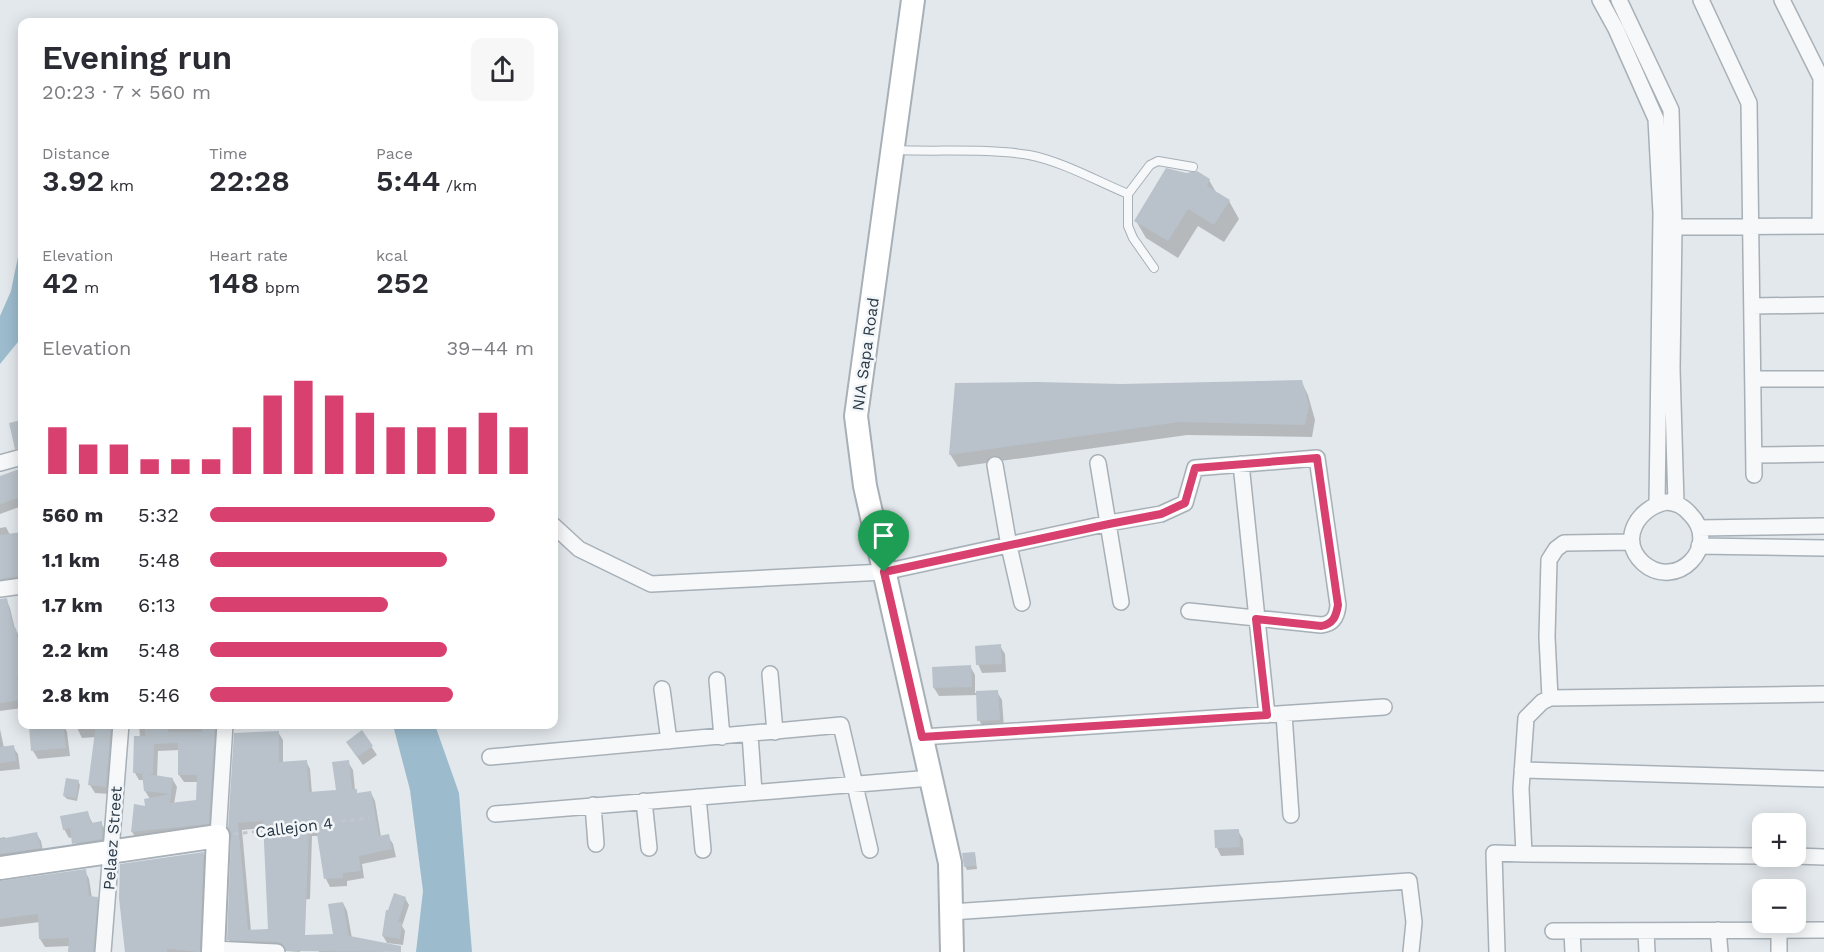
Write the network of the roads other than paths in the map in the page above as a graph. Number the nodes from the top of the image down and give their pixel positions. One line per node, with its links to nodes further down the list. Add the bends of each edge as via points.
1 (913, 0): 6 (street, NIA Sapa Road)
2 (1600, 0): 26 (street, via 1656,118 1660,213)
3 (1619, 0): 10 (street, via 1671,110)
4 (1701, 0): 11 (street, via 1749,103)
5 (1782, 0): 9 (street, via 1821,78)
6 (893, 150): 8 (lane, via 1030,155); 35 (street, NIA Sapa Road, via 856,416 865,486)
7 (1193, 167): 8 (lane, via 1158,161 1150,165)
8 (1128, 194): 12 (lane, via 1128,226)
9 (1822, 226): 11 (street)
10 (1674, 227): 11 (street); 25 (street, via 1672,369)
11 (1751, 227): 14 (street)
12 (1154, 268)
13 (1824, 305): 14 (street)
14 (1752, 306): 16 (street)
15 (1824, 379): 16 (street)
16 (1753, 380): 18 (street)
17 (1824, 454): 18 (street)
18 (1754, 455): 24 (street)
19 (18, 458): 20 (street)
20 (0, 463)
21 (1098, 463): 27 (street)
22 (1241, 464): 27 (street, via 1195,468 1185,503 1161,514); 41 (street); 41 (street, via 1317,458 1338,605 1334,620 1328,625)
23 (995, 465): 32 (street)
24 (1755, 475)
25 (1677, 503): 26 (street); 29 (street)
26 (1658, 504): 31 (street, via 1637,520)
27 (1109, 524): 32 (street); 38 (street)
28 (1824, 526): 29 (street)
29 (1699, 528): 33 (street)
30 (558, 530): 35 (street, via 579,549 651,584)
31 (1632, 542): 33 (street, via 1643,563 1663,572 1685,567); 46 (street, via 1564,543 1549,561)
32 (1010, 546): 35 (street); 39 (street)
33 (1699, 546): 34 (street)
34 (1824, 548)
35 (884, 572): 55 (street, NIA Sapa Road)
36 (18, 587): 37 (street)
37 (0, 589)
38 (1121, 602)
39 (1022, 603)
40 (1189, 611): 41 (street)
41 (1256, 619): 49 (street)
42 (770, 674): 52 (street)
43 (717, 680): 54 (street)
44 (662, 689): 56 (street)
45 (1824, 694): 46 (street)
46 (1550, 698): 58 (street, via 1527,717)
47 (1384, 707): 48 (street)
48 (1284, 714): 49 (street); 67 (street)
49 (1267, 715): 55 (street)
50 (121, 729): 73 (street, Pelaez Street)
51 (225, 729): 68 (street)
52 (775, 732): 53 (street); 61 (street, via 842,725)
53 (750, 734): 54 (street); 62 (street)
54 (722, 737): 56 (street)
55 (922, 737): 59 (street, NIA Sapa Road)
56 (669, 741): 57 (street)
57 (490, 757)
58 (1522, 770): 60 (street); 74 (street)
59 (931, 778): 61 (street); 79 (street, NIA Sapa Road, via 950,863)
60 (1824, 778)
61 (854, 784): 62 (street); 72 (street)
62 (754, 792): 63 (street)
63 (698, 797): 64 (street); 71 (street)
64 (644, 801): 65 (street); 70 (street)
65 (593, 805): 66 (street); 69 (street)
66 (495, 814)
67 (1291, 815)
68 (218, 836): 73 (street); 88 (street)
69 (596, 844)
70 (649, 848)
71 (703, 850)
72 (870, 850)
73 (110, 851): 78 (street); 89 (street, Pelaez Street)
74 (1524, 854): 75 (street); 93 (street, via 1494,853)
75 (1752, 856)
76 (1806, 856): 77 (street)
77 (1824, 857)
78 (0, 868)
79 (951, 912): 91 (street, NIA Sapa Road); 92 (street, via 1409,881 1414,922)
80 (1718, 930): 85 (street); 86 (street); 96 (street)
81 (1806, 930): 82 (street)
82 (1824, 930)
83 (1552, 931): 84 (street)
84 (1572, 931): 85 (street); 94 (street)
85 (1646, 931): 95 (street)
86 (1752, 931)
87 (1779, 933): 97 (street)
88 (213, 951): 90 (street)
89 (103, 952)
90 (277, 952)
91 (952, 952)
92 (1411, 952)
93 (1497, 952)
94 (1573, 952)
95 (1647, 952)
96 (1720, 952)
97 (1779, 952)

